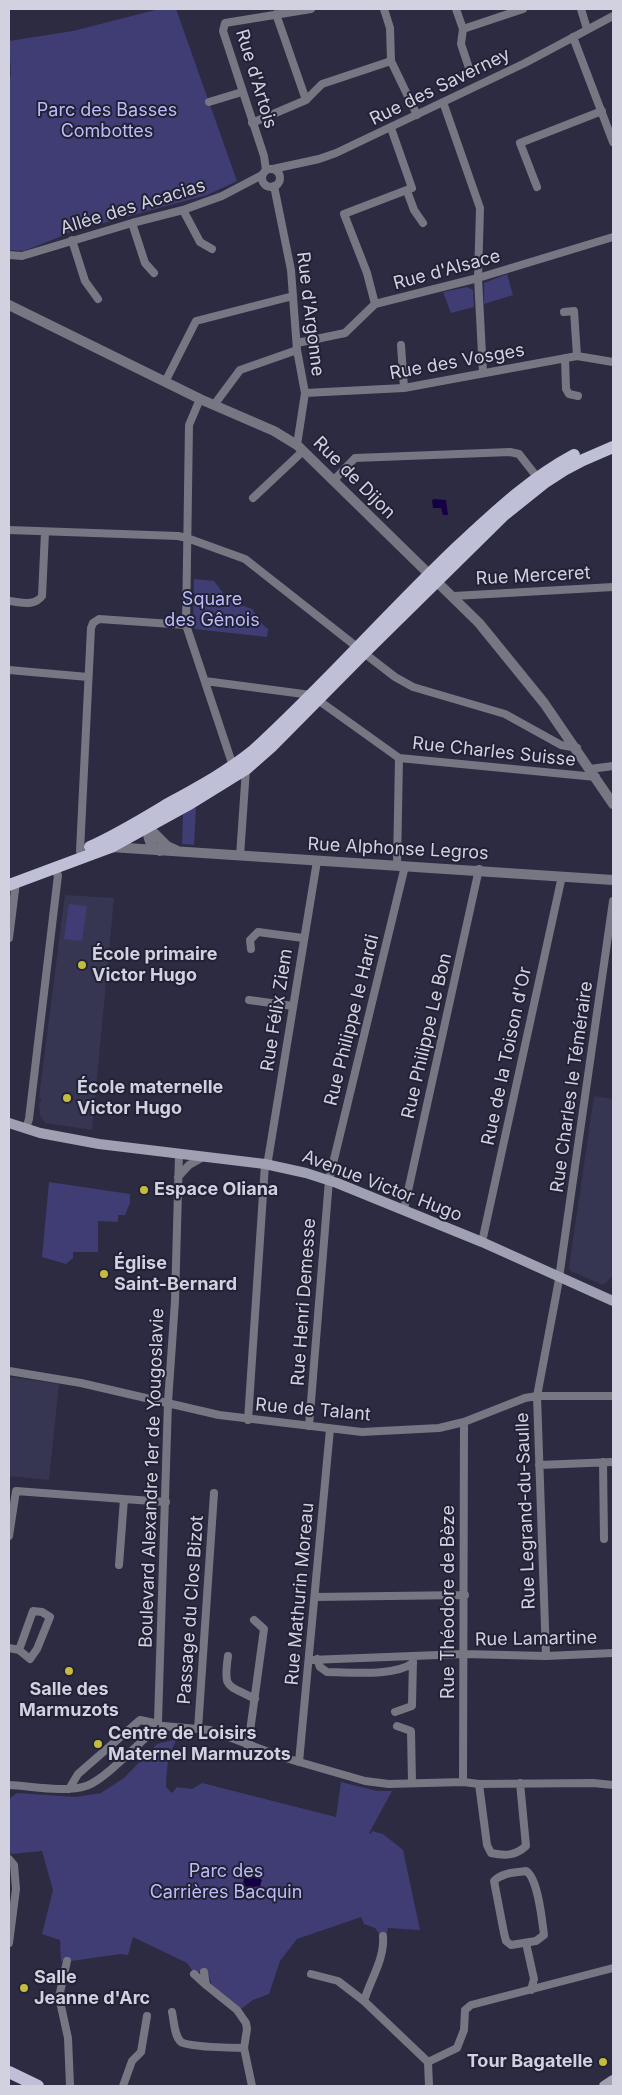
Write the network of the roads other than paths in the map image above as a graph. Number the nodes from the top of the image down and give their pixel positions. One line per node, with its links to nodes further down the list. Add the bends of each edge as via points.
1 (311, 9): 6 (street, Rue d'Artois)
2 (384, 9): 11 (street, via 390,28)
3 (456, 9): 8 (street)
4 (523, 9): 8 (street)
5 (581, 9): 9 (street)
6 (276, 14): 13 (street, Rue d'Artois, via 225,23 222,31); 14 (street)
7 (613, 16): 9 (street, Rue des Saverney)
8 (463, 29): 12 (street, via 461,44)
9 (588, 29): 10 (street, Rue des Saverney)
10 (573, 37): 16 (street, Rue des Saverney); 17 (street)
11 (391, 61): 14 (street, via 322,84); 18 (street)
12 (469, 68)
13 (242, 92): 15 (street); 19 (street, Rue d'Artois)
14 (306, 100): 19 (street)
15 (209, 102)
16 (443, 102): 18 (street, Rue des Saverney); 34 (street, via 480,208)
17 (602, 111): 21 (street); 24 (street, via 520,143)
18 (417, 115): 20 (street, Rue des Saverney)
19 (252, 123): 22 (street, Rue d'Artois)
20 (390, 128): 22 (street, Rue des Saverney, via 319,159); 25 (street, via 412,188)
21 (613, 142)
22 (267, 171): 23 (street, via 264,184); 23 (street, via 278,172 279,183); 26 (street, Allée des Acacias, via 222,196)
23 (274, 186): 35 (street, Rue d'Argonne)
24 (537, 187)
25 (407, 191): 28 (street); 37 (street, via 344,214 367,273)
26 (183, 210): 27 (street, Allée des Acacias); 31 (street, via 200,242)
27 (132, 223): 30 (street, Allée des Acacias); 33 (street, via 145,263)
28 (423, 224)
29 (613, 237): 34 (street, Rue d'Alsace)
30 (72, 240): 32 (street, Allée des Acacias, via 22,256); 36 (street, via 85,281)
31 (212, 249)
32 (9, 255)
33 (154, 273)
34 (478, 278): 37 (street, Rue d'Alsace); 45 (street)
35 (293, 296): 41 (street, Rue d'Argonne); 46 (street, via 196,321)
36 (98, 299)
37 (375, 304): 41 (street, Rue d'Alsace, via 346,333)
38 (9, 305): 46 (street, Rue de Dijon)
39 (564, 312): 42 (street, via 574,311)
40 (401, 345): 47 (street)
41 (297, 347): 48 (street, Rue d'Argonne); 51 (street, Rue d'Alsace, via 240,370)
42 (577, 356): 43 (street, Rue des Vosges); 44 (street, Rue des Vosges)
43 (564, 358): 45 (street, Rue des Vosges); 49 (street, via 566,389 569,394)
44 (613, 362)
45 (483, 373): 47 (street, Rue des Vosges)
46 (165, 382): 50 (street, Rue de Dijon)
47 (404, 388): 48 (street, Rue des Vosges)
48 (306, 393): 54 (street, Rue d'Argonne)
49 (578, 396)
50 (200, 399): 51 (street, Rue de Dijon); 60 (street, via 189,425)
51 (214, 405): 54 (street, Rue de Dijon, via 274,431)
52 (613, 438): 55 (main road, via 579,452)
53 (613, 447): 61 (main road, via 544,483)
54 (300, 448): 56 (street, Rue de Dijon); 57 (street)
55 (537, 477): 56 (street, via 519,454 510,452 355,458); 61 (main road, via 498,509)
56 (334, 480): 61 (street, Rue de Dijon)
57 (253, 498)
58 (9, 529): 59 (street)
59 (45, 532): 60 (street); 64 (street, via 42,596 32,604)
60 (187, 538): 65 (street); 66 (street, via 245,559)
61 (433, 577): 63 (street, Rue de Dijon); 66 (main road)
62 (613, 587): 63 (street, Rue Merceret)
63 (454, 596): 71 (street, Rue de Dijon, via 506,654)
64 (9, 600)
65 (186, 625): 68 (street, via 99,619 91,628); 69 (street)
66 (360, 650): 70 (main road); 71 (street, via 413,687 505,714 561,745)
67 (9, 670): 68 (street)
68 (88, 677): 83 (street)
69 (205, 681): 70 (street, Rue Charles Suisse); 74 (street)
70 (314, 697): 72 (street, Rue Charles Suisse); 74 (main road)
71 (577, 748): 75 (street, Rue de Dijon)
72 (399, 758): 75 (street, Rue Charles Suisse); 86 (street, Rue Philippe le Hardi)
73 (613, 766): 75 (street, Rue Charles Suisse)
74 (240, 767): 76 (main road); 78 (main road); 84 (street)
75 (593, 773): 77 (street, Rue de Dijon)
76 (207, 782): 79 (main road, via 158,815); 80 (main road)
77 (613, 804)
78 (170, 815): 79 (main road); 81 (street, via 163,829)
79 (148, 827): 80 (main road); 81 (street, Rue Alphonse Legros); 82 (main road)
80 (127, 828): 83 (main road)
81 (162, 846): 82 (street, Rue Alphonse Legros); 84 (street, Rue Alphonse Legros, via 182,852)
82 (111, 847): 87 (main road)
83 (80, 850): 91 (main road)
84 (240, 856): 85 (street, Rue Alphonse Legros)
85 (317, 861): 86 (street, Rue Alphonse Legros); 94 (street, Rue Félix Ziem)
86 (401, 866): 88 (street, Rue Alphonse Legros); 104 (street, Rue Philippe le Hardi)
87 (53, 869): 91 (main road); 99 (street, via 58,875)
88 (480, 870): 89 (street, Rue Alphonse Legros); 105 (street, Rue Philippe Le Bon)
89 (562, 876): 90 (street, Rue Alphonse Legros); 106 (street, Rue de la Toison d'Or)
90 (613, 880)
91 (11, 881): 93 (street)
92 (613, 901): 107 (street, Rue Charles le Téméraire)
93 (9, 938)
94 (303, 938): 95 (street, via 258,932 250,940); 97 (street, Rue Félix Ziem)
95 (250, 949)
96 (249, 1000): 97 (street)
97 (293, 1006): 102 (street, Rue Félix Ziem)
98 (9, 1124): 99 (main road, Avenue Victor Hugo)
99 (26, 1128): 100 (main road, Avenue Victor Hugo, via 99,1144)
100 (179, 1154): 101 (main road, Avenue Victor Hugo); 103 (street, Boulevard Alexandre 1er de Yougoslavie)
101 (203, 1157): 102 (main road, Avenue Victor Hugo); 103 (street, via 189,1165)
102 (265, 1164): 104 (main road, Avenue Victor Hugo); 113 (street, Rue Félix Ziem)
103 (178, 1178): 112 (street, Boulevard Alexandre 1er de Yougoslavie)
104 (328, 1180): 105 (main road, Avenue Victor Hugo); 115 (street, Rue Henri Demesse)
105 (404, 1210): 106 (main road, Avenue Victor Hugo)
106 (482, 1242): 107 (main road, Avenue Victor Hugo)
107 (559, 1278): 108 (main road, Avenue Victor Hugo); 110 (street, Rue Charles le Téméraire)
108 (613, 1301)
109 (9, 1371): 112 (street, Rue de Talant)
110 (537, 1396): 111 (street, Rue de Talant); 114 (street, Rue de Talant); 119 (street, Rue Legrand-du-Saulle)
111 (613, 1396)
112 (168, 1402): 113 (street, Rue de Talant); 122 (street, Boulevard Alexandre 1er de Yougoslavie)
113 (248, 1420): 115 (street, Rue de Talant)
114 (464, 1422): 116 (street, Rue de Talant, via 439,1428 362,1432); 126 (street, Rue Théodore de Bèze)
115 (309, 1426): 116 (street, Rue de Talant)
116 (330, 1428): 127 (street, Rue Mathurin Moreau)
117 (603, 1462): 118 (street); 119 (street); 124 (street)
118 (613, 1462)
119 (540, 1464): 134 (street, Rue Legrand-du-Saulle)
120 (214, 1493): 141 (street, Passage du Clos Bizot)
121 (124, 1499): 122 (street); 123 (street, via 16,1492); 125 (street)
122 (166, 1502): 139 (street, Boulevard Alexandre 1er de Yougoslavie)
123 (9, 1536)
124 (604, 1539)
125 (119, 1565)
126 (465, 1595): 127 (street); 132 (street, Rue Théodore de Bèze)
127 (314, 1597): 135 (street, Rue Mathurin Moreau)
128 (254, 1620): 137 (street, via 264,1629)
129 (9, 1648): 130 (street)
130 (19, 1650): 130 (street, via 32,1611 46,1613 50,1617 37,1650 30,1659)
131 (613, 1652): 134 (street, Rue Lamartine)
132 (464, 1654): 134 (street, Rue Lamartine); 136 (street, Rue Lamartine); 144 (street, Rue Théodore de Bèze)
133 (228, 1656): 137 (street, via 225,1677 228,1684 235,1691)
134 (546, 1656)
135 (313, 1659): 136 (street, Rue Lamartine); 136 (street, via 327,1672 390,1671 407,1668); 143 (street, Rue Mathurin Moreau)
136 (413, 1660): 138 (street, via 412,1706)
137 (255, 1699): 142 (street)
138 (395, 1712)
139 (157, 1725): 141 (street); 150 (street, via 99,1779 86,1786); 150 (street, via 140,1720 78,1774)
140 (397, 1726): 145 (street, via 411,1731)
141 (198, 1729): 142 (street, via 210,1730)
142 (248, 1746): 143 (street)
143 (299, 1762): 145 (street, via 365,1780)
144 (463, 1782): 145 (street); 147 (street)
145 (412, 1783)
146 (520, 1783): 147 (street); 147 (street, via 526,1846 506,1856 492,1853 488,1845); 148 (street)
147 (479, 1784)
148 (613, 1785)
149 (11, 1787): 150 (street)
150 (68, 1789)
151 (9, 1859): 153 (street, via 14,1865 16,1889)
152 (383, 1936): 162 (street, via 382,1956)
153 (9, 1942)
154 (526, 1943): 154 (street, via 544,1935 531,1874 526,1871 499,1876 494,1881 506,1941 511,1945); 161 (street, via 534,1980)
155 (68, 1961): 170 (street, via 59,1997 68,2038)
156 (613, 1968): 161 (street)
157 (204, 1972): 160 (street)
158 (194, 1974): 160 (street)
159 (311, 1974): 162 (street, via 338,1981)
160 (206, 1985): 165 (street, via 242,2016 247,2029)
161 (531, 1990): 166 (street, via 471,2005 465,2010 464,2030 457,2048)
162 (364, 2001): 166 (street)
163 (172, 2012): 165 (street, via 178,2037 184,2044 219,2049)
164 (147, 2016): 171 (street, via 141,2052 132,2061)
165 (244, 2048): 172 (street)
166 (428, 2062): 173 (street)
167 (9, 2072): 169 (main road)
168 (613, 2080): 174 (main road)
169 (38, 2086)
170 (70, 2086)
171 (123, 2086)
172 (252, 2086)
173 (429, 2086)
174 (604, 2086)

